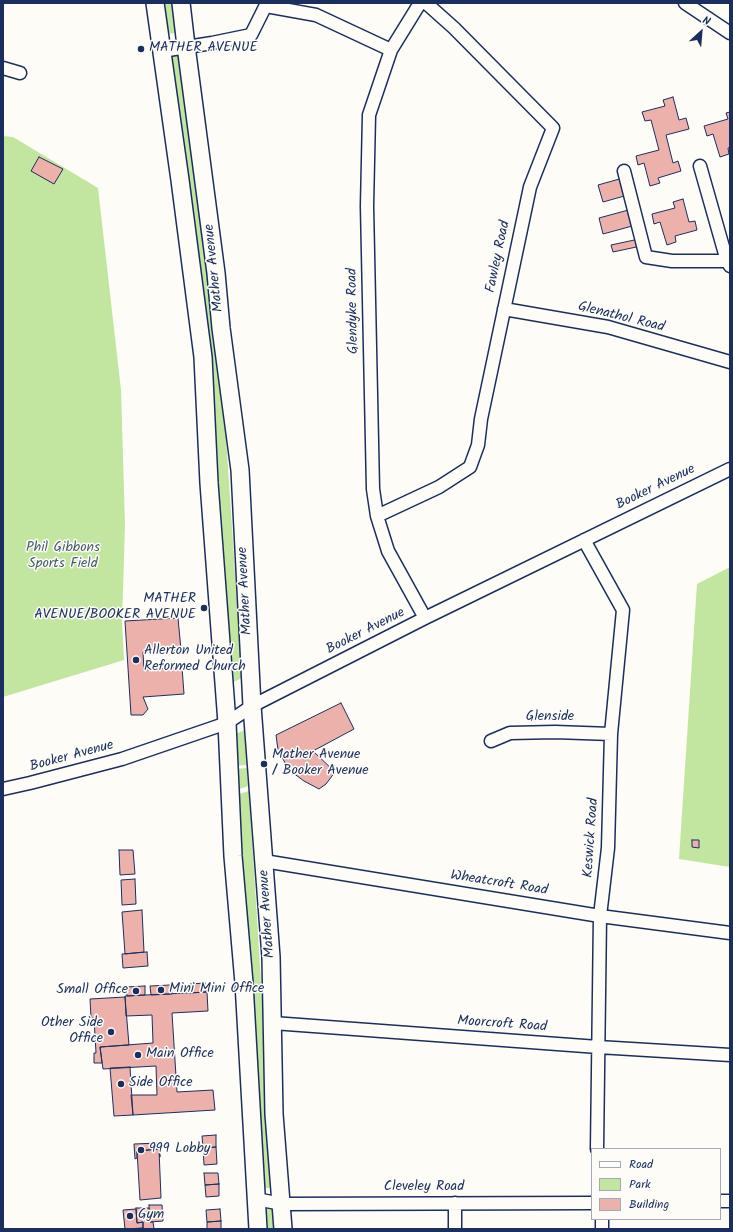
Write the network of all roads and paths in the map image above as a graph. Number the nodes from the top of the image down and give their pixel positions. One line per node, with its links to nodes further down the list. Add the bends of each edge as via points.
1 (155, 3): 10 (main road, Mather Avenue)
2 (182, 3): 8 (main road, Mather Avenue)
3 (420, 3): 9 (street, Glendyke Road)
4 (426, 3): 16 (street, Fawley Road, via 553,128 530,186)
5 (685, 3): 7 (street)
6 (266, 4): 8 (street, via 251,35); 9 (street, via 316,15)
7 (730, 33)
8 (186, 46): 10 (street); 22 (main road, Mather Avenue, via 240,470)
9 (391, 50): 19 (street, Glendyke Road, via 369,115 367,206 373,489)
10 (162, 51): 23 (main road, Mather Avenue, via 203,357)
11 (3, 68): 12 (street)
12 (20, 73)
13 (700, 166): 15 (street)
14 (624, 171): 15 (street, via 646,257 672,261)
15 (728, 263)
16 (504, 309): 17 (street, Glenathol Road, via 608,327); 19 (street, Fawley Road, via 478,445 470,467 439,487)
17 (730, 362)
18 (730, 469): 20 (street, Booker Avenue)
19 (377, 516): 21 (street, Glendyke Road, via 388,551)
20 (584, 540): 21 (street, Booker Avenue); 24 (street, Keswick Road, via 623,610)
21 (425, 618): 22 (street, Booker Avenue)
22 (252, 706): 23 (street, Booker Avenue); 27 (main road, Mather Avenue)
23 (227, 723): 26 (street, Booker Avenue, via 122,760); 34 (main road, Mather Avenue, via 233,856 244,983)
24 (611, 734): 25 (street, Glenside, via 510,733); 28 (street, Keswick Road, via 608,848)
25 (491, 741)
26 (3, 788)
27 (264, 860): 28 (street, Wheatcroft Road); 30 (main road, Mather Avenue, via 272,957)
28 (600, 916): 29 (street, Wheatcroft Road); 31 (street, Keswick Road)
29 (730, 933)
30 (273, 1022): 31 (street, Moorcroft Road); 37 (main road, Mather Avenue, via 274,1114)
31 (598, 1047): 32 (street, Moorcroft Road); 33 (street, Keswick Road)
32 (730, 1055)
33 (597, 1148)
34 (256, 1199): 37 (street, Cleveley Road); 38 (main road, Mather Avenue)
35 (455, 1203): 36 (street, Cleveley Road); 37 (street, Cleveley Road); 40 (street)
36 (591, 1203)
37 (282, 1204): 39 (main road, Mather Avenue)
38 (258, 1229)
39 (283, 1229)
40 (455, 1229)

